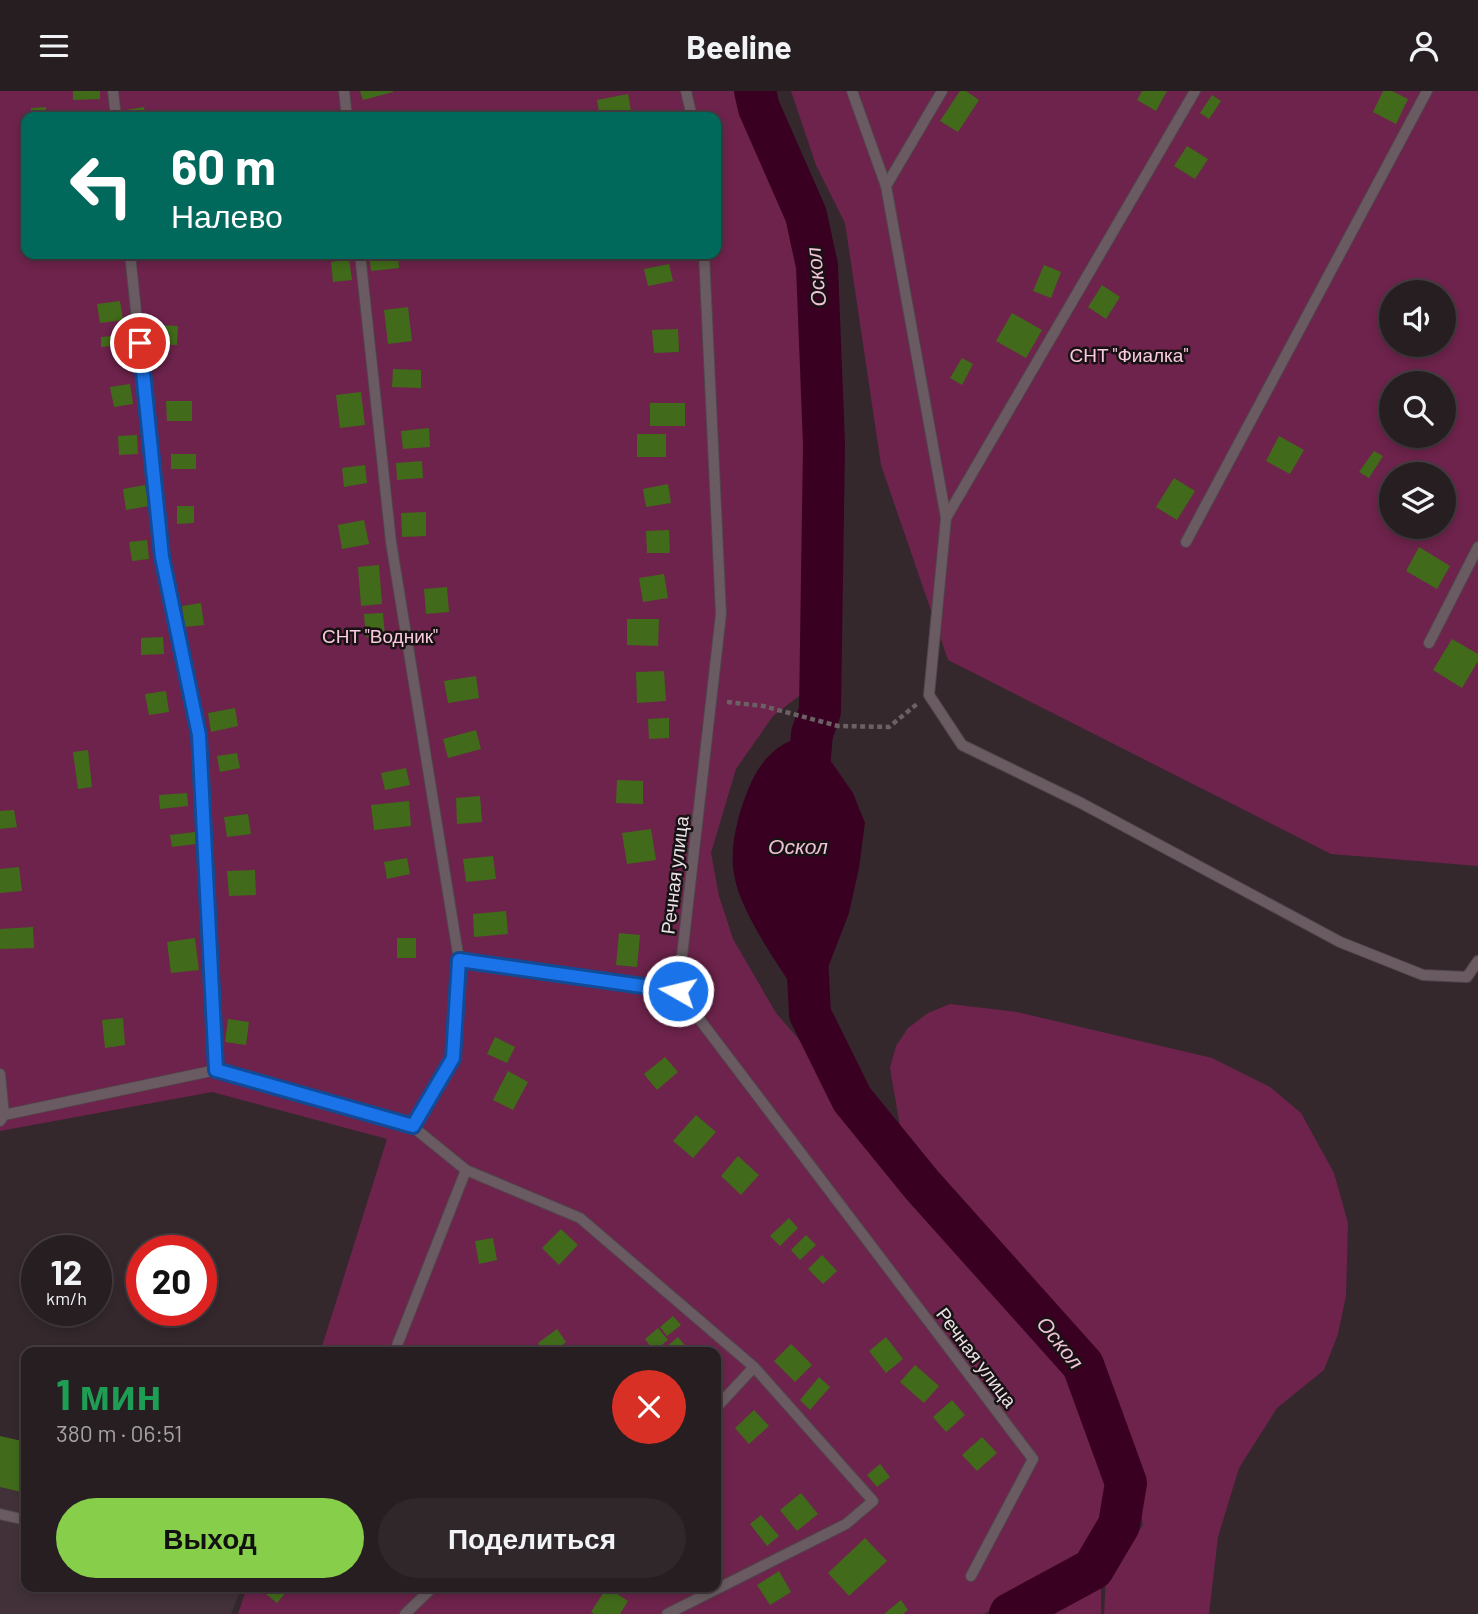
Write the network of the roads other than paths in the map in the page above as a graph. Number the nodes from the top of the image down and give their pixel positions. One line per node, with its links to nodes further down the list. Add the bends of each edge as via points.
1 (113, 91): 8 (lane)
2 (344, 91): 9 (lane)
3 (686, 91): 10 (lane)
4 (852, 91): 11 (lane)
5 (942, 91): 11 (lane)
6 (1195, 91): 15 (lane)
7 (1427, 91): 16 (lane)
8 (115, 112)
9 (346, 112)
10 (691, 112)
11 (886, 186): 15 (lane)
12 (131, 259): 22 (lane, via 162,557 199,735)
13 (361, 259): 19 (lane, via 391,542)
14 (704, 259): 21 (lane, Речная улица, via 721,614)
15 (946, 518): 20 (lane, via 929,695 962,745 1081,803 1340,942 1423,975 1466,977)
16 (1186, 542)
17 (1478, 547): 18 (lane)
18 (1429, 643)
19 (459, 960): 21 (lane); 25 (lane, via 453,1058)
20 (1478, 961)
21 (678, 991): 32 (lane, Речная улица, via 1033,1459)
22 (216, 1070): 24 (lane); 25 (lane)
23 (0, 1075): 24 (lane)
24 (1, 1118)
25 (413, 1126): 26 (lane)
26 (466, 1170): 27 (lane); 28 (lane, via 580,1218)
27 (396, 1347)
28 (754, 1367): 29 (lane); 33 (lane, via 873,1501 846,1524)
29 (721, 1403)
30 (0, 1514): 31 (lane)
31 (21, 1519)
32 (971, 1576)
33 (721, 1587)
34 (428, 1592): 36 (lane)
35 (711, 1592): 37 (lane)
36 (405, 1614)
37 (667, 1614)

